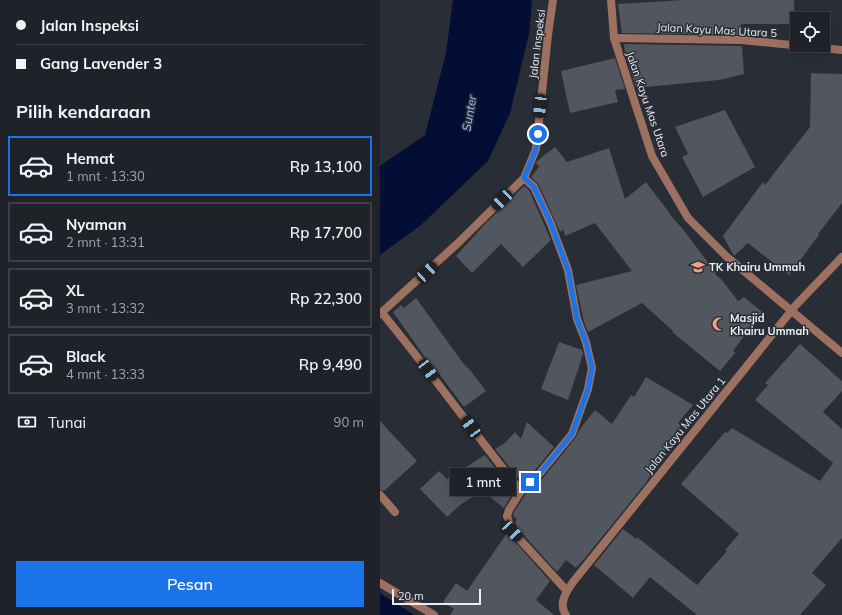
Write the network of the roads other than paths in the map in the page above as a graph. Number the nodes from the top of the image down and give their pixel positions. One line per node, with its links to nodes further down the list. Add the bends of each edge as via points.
1 (553, 0): 5 (street, Jalan Inspeksi, via 536,149)
2 (611, 0): 3 (street, Jalan Kayu Mas Utara)
3 (614, 38): 4 (street, Jalan Kayu Mas Utara 5, via 741,40); 7 (street, Jalan Kayu Mas Utara, via 652,156 688,218 726,257)
4 (842, 50)
5 (524, 178): 8 (street, Jalan Inspeksi); 10 (street, via 534,187 568,270 577,319 592,368 588,389 572,434 540,473)
6 (842, 257): 7 (street, Jalan Kayu Mas Utara 1)
7 (791, 311): 9 (street, Jalan Kayu Mas Utara); 14 (street, Jalan Kayu Mas Utara 1)
8 (381, 314): 10 (street, via 409,346)
9 (842, 353)
10 (521, 491): 14 (street, via 509,510 512,531)
11 (380, 495): 12 (street)
12 (395, 512)
13 (380, 583): 15 (street)
14 (567, 591): 16 (street, Jalan Kayu Mas Utara 1, via 563,602)
15 (434, 615)
16 (566, 615)

